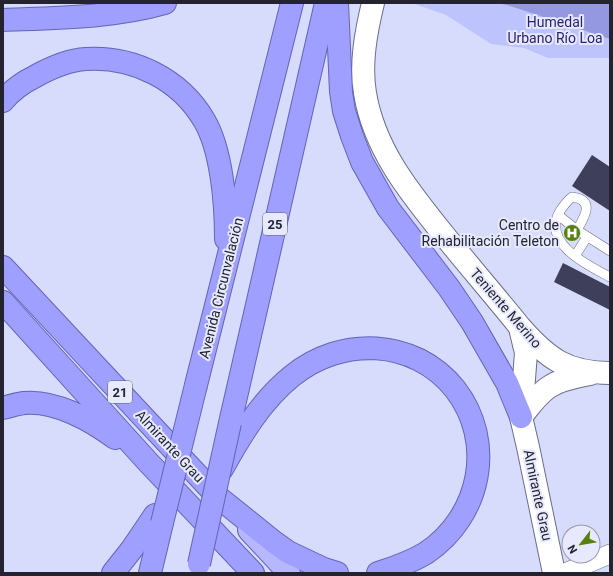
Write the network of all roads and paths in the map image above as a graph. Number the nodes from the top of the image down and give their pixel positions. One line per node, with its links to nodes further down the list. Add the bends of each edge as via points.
1 (165, 3): 6 (highway, via 110,14)
2 (326, 3): 23 (highway, 25)
3 (337, 3): 22 (highway, via 340,92 362,162 388,208 472,322 507,383)
4 (373, 3): 19 (street, Teniente Merino, via 363,73 369,114 377,136 408,190)
5 (290, 13): 15 (highway, Avenida Circunvalación)
6 (3, 20)
7 (3, 101): 15 (highway, via 22,84 52,67 85,59 103,59 145,69 182,92 204,120 211,134 221,172)
8 (558, 215): 9 (lane); 9 (lane, via 572,197 581,199 585,205 586,215); 13 (lane, via 556,221 559,236 565,248)
9 (576, 230): 10 (lane)
10 (587, 237): 12 (lane); 13 (lane)
11 (3, 251): 17 (highway)
12 (610, 251)
13 (575, 256): 16 (lane)
14 (3, 267): 17 (highway, Almirante Grau / 21)
15 (226, 270): 26 (highway, Avenida Circunvalación, bridge, via 171,485)
16 (610, 277)
17 (21, 286): 25 (highway, Almirante Grau / 21)
18 (3, 302): 24 (highway, Almirante Grau / 21)
19 (520, 327): 20 (street, Teniente Merino, via 556,361 570,367); 22 (street, Almirante Grau, via 526,353)
20 (603, 373): 22 (street, via 573,377 549,387)
21 (3, 408): 24 (highway, via 38,403 70,412 100,426)
22 (521, 417): 35 (street, Almirante Grau)
23 (236, 429): 28 (highway, 25, bridge, via 219,473); 34 (highway, via 293,375 312,362 345,349 362,347 393,350 411,356 443,376 465,404 477,442 479,460 471,498 463,515 440,542 409,562)
24 (147, 461): 31 (highway, Almirante Grau / 21)
25 (218, 497): 32 (main road, Almirante Grau); 33 (highway, via 288,552 324,570)
26 (158, 519): 29 (highway); 30 (highway, Avenida Circunvalación)
27 (610, 554): 36 (street)
28 (198, 568)
29 (113, 573)
30 (150, 573)
31 (253, 573)
32 (289, 573)
33 (337, 573)
34 (378, 573)
35 (554, 573)
36 (565, 573)

